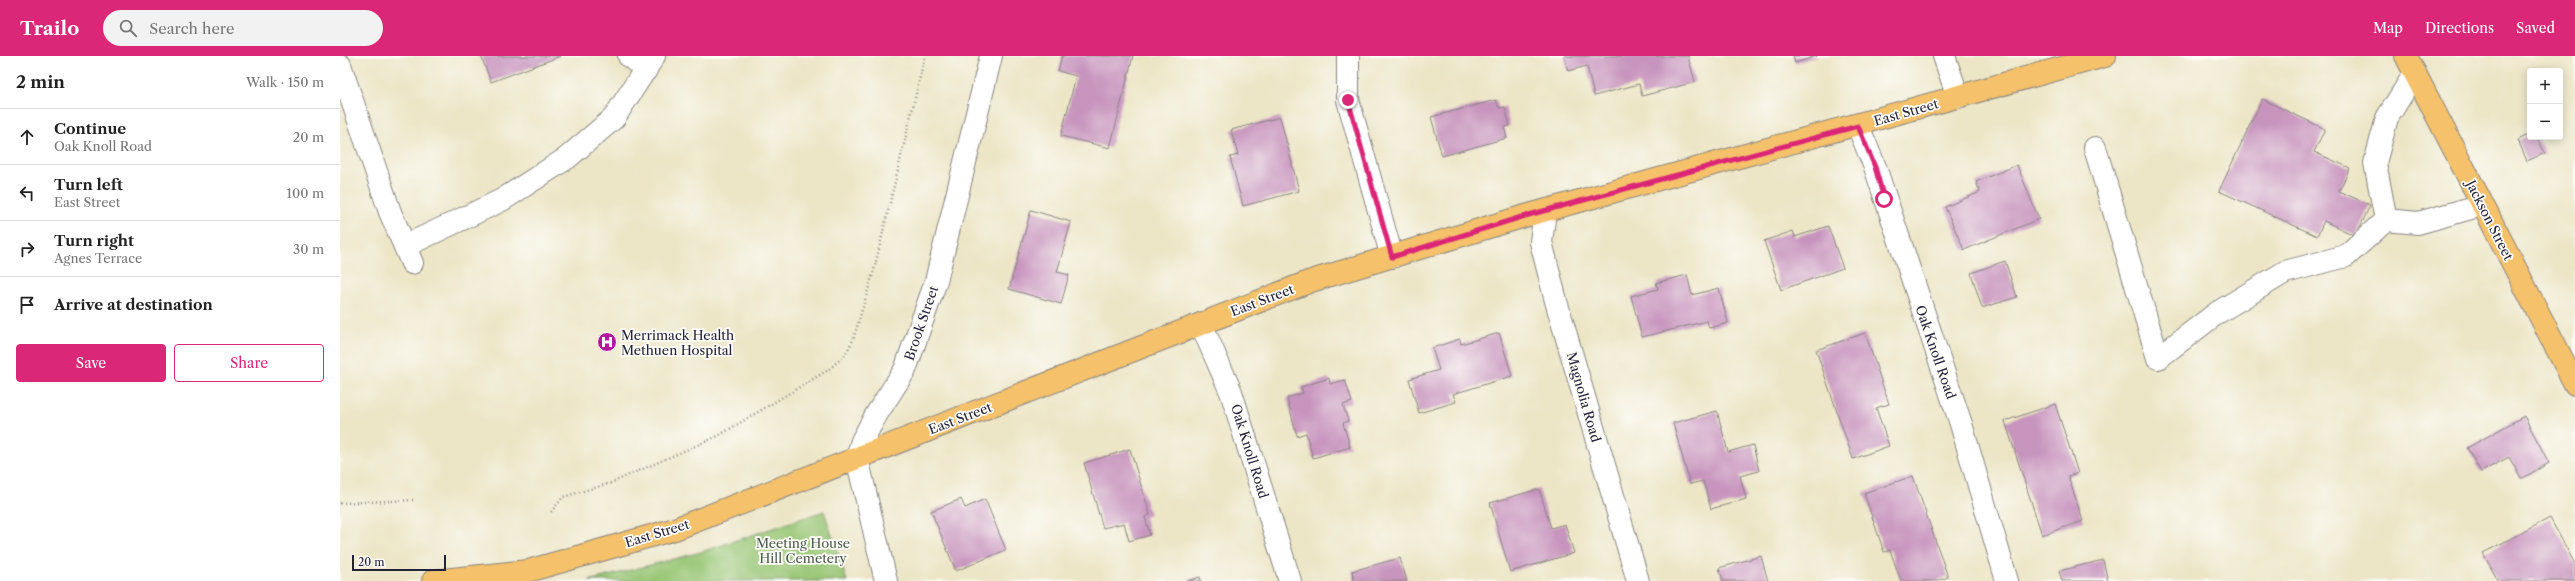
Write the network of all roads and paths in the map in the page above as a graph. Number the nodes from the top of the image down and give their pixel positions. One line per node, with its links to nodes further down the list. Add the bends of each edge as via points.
1 (629, 56): 7 (street)
2 (925, 56): 22 (path, via 874,270 853,340 845,354 828,370 718,436 611,483 563,497)
3 (991, 56): 19 (street, Brook Street, via 936,281 905,370 876,415)
4 (1348, 56): 16 (street, via 1348,100)
5 (1944, 56): 10 (street)
6 (2105, 56): 10 (main road, East Street)
7 (650, 63): 8 (street, via 614,118 567,158 502,200 408,255 390,212)
8 (340, 65)
9 (2410, 65): 13 (main road, Jackson Street); 15 (street, via 2386,118 2375,163)
10 (1958, 97): 11 (main road, East Street)
11 (1858, 126): 14 (main road, East Street); 27 (street, Oak Knoll Road, via 1875,167 1961,424)
12 (2095, 148): 15 (street, via 2158,358 2216,313 2285,272 2346,256)
13 (2482, 205): 15 (street, via 2418,223); 18 (main road, Jackson Street)
14 (1545, 211): 16 (main road, East Street); 26 (street, Magnolia Road, via 1541,242)
15 (2386, 220)
16 (1392, 257): 17 (main road, East Street, via 1311,281)
17 (1201, 324): 19 (main road, East Street); 25 (street, Oak Knoll Road, via 1231,392)
18 (2575, 384)
19 (857, 458): 23 (main road, East Street, via 675,529 528,571); 24 (street)
20 (414, 500): 21 (path)
21 (340, 503)
22 (551, 512)
23 (433, 581)
24 (886, 581)
25 (1290, 581)
26 (1638, 581)
27 (2007, 581)

